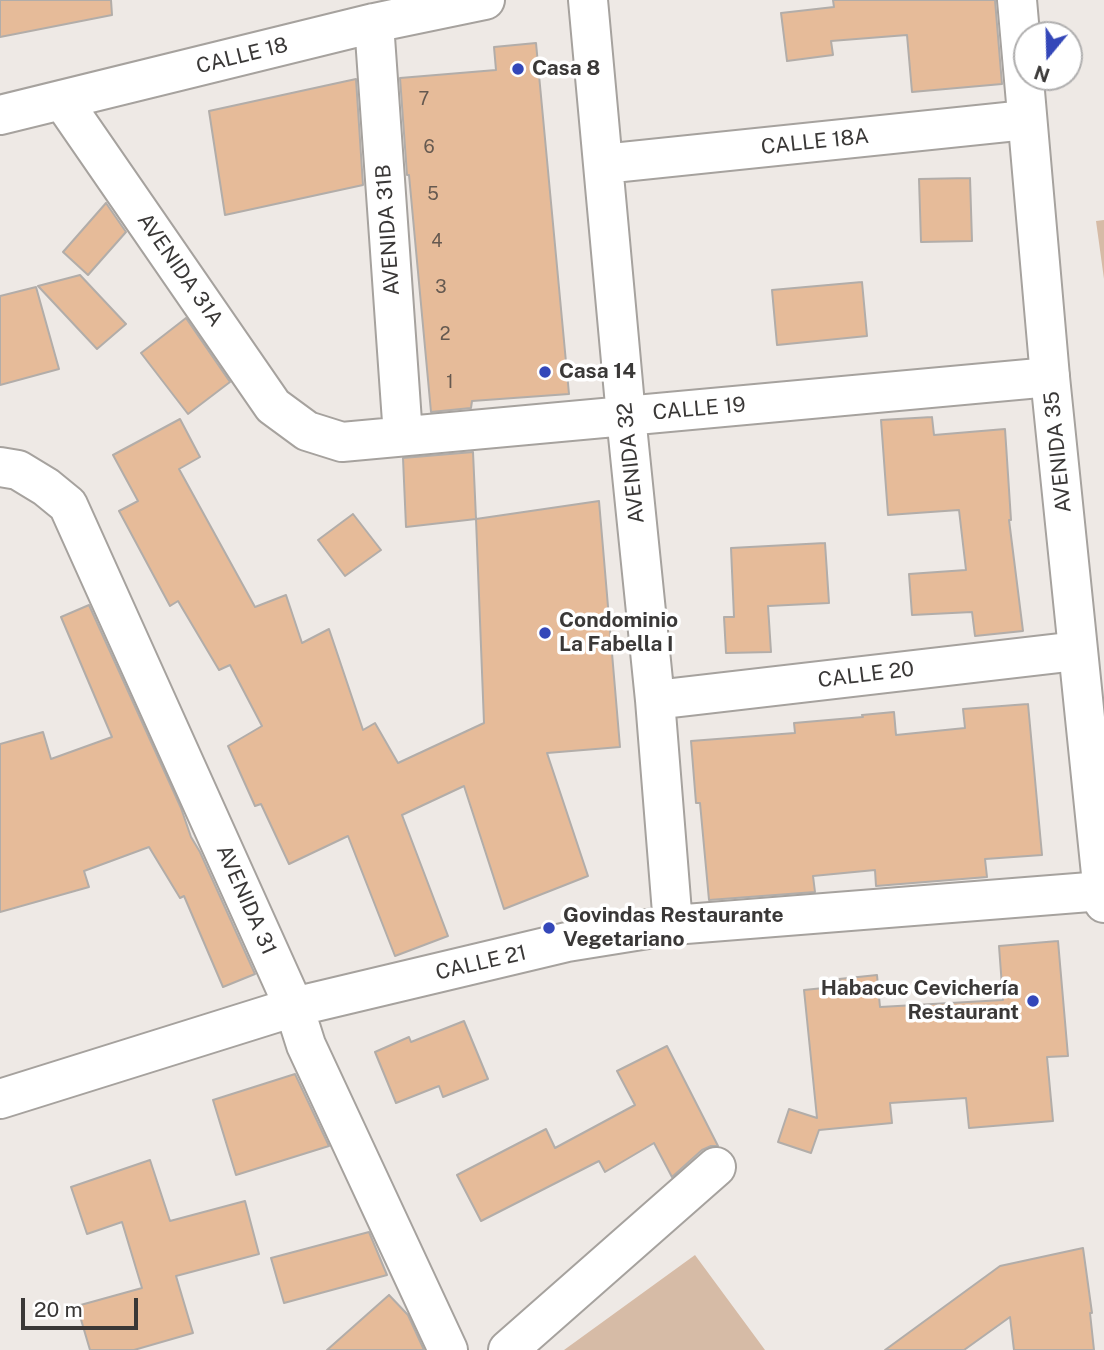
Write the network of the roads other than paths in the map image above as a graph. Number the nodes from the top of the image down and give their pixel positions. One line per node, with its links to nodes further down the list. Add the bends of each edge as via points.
1 (485, 0): 4 (street, CALLE 18)
2 (589, 0): 8 (street, AVENIDA 32)
3 (1017, 0): 7 (street, AVENIDA 35)
4 (374, 23): 5 (street, CALLE 18); 12 (street, AVENIDA 31B)
5 (62, 100): 6 (street, CALLE 18); 11 (street, AVENIDA 31A, via 273,405)
6 (0, 115)
7 (1026, 120): 8 (street, CALLE 18A); 9 (street, AVENIDA 35)
8 (603, 164): 10 (street, AVENIDA 32)
9 (1050, 377): 10 (street, CALLE 19); 14 (street, AVENIDA 35)
10 (626, 416): 12 (street, CALLE 19); 15 (street, AVENIDA 32)
11 (307, 430): 12 (street, CALLE 19, via 342,442)
12 (403, 436)
13 (9, 469): 18 (street, AVENIDA 31, via 46,487 68,505)
14 (1077, 651): 15 (street, CALLE 20); 16 (street, AVENIDA 35)
15 (655, 700): 17 (street, AVENIDA 32)
16 (1103, 897): 17 (street, CALLE 21)
17 (673, 925): 18 (street, CALLE 21, via 567,942)
18 (294, 1007): 19 (street, CALLE 21); 21 (street, AVENIDA 31, via 306,1045)
19 (0, 1099)
20 (716, 1167): 22 (street)
21 (448, 1350)
22 (508, 1350)

